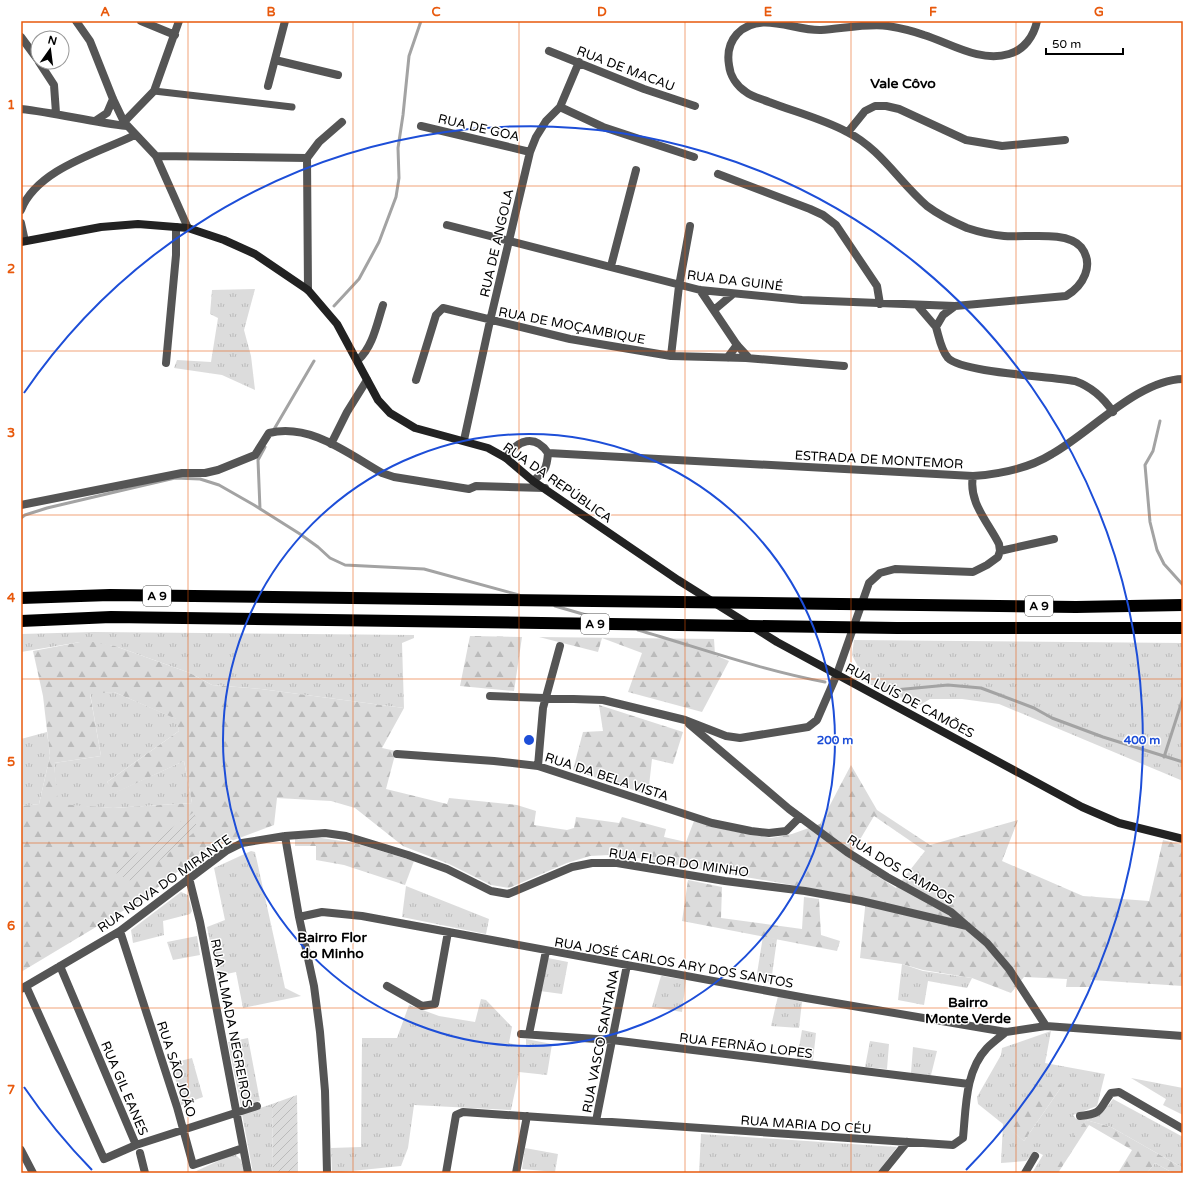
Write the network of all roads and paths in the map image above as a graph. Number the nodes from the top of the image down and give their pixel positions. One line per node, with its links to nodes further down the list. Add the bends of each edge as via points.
1 (76, 21): 17 (street, via 90,41)
2 (141, 21): 7 (street)
3 (179, 21): 7 (street)
4 (285, 21): 11 (street)
5 (1037, 21): 6 (street, RUA DA GUINÉ, via 1030,40 1020,49 999,56 968,52 924,34)
6 (886, 23): 27 (street, RUA DA GUINÉ, via 818,30 755,22 743,28 729,47 728,59 732,78 746,93)
7 (175, 35): 16 (street)
8 (21, 38): 9 (street)
9 (30, 50)
10 (549, 50): 12 (street, RUA DE MACAU)
11 (275, 60): 14 (street); 15 (street)
12 (579, 62): 18 (street, RUA DE MACAU, via 644,89); 20 (street, RUA DE ANGOLA)
13 (45, 70): 22 (street, via 54,85)
14 (338, 75)
15 (268, 86)
16 (154, 90): 19 (street); 25 (street)
17 (113, 99): 23 (street, via 106,114); 25 (street)
18 (695, 106)
19 (292, 107)
20 (560, 107): 30 (street, RUA DE ANGOLA, via 546,120); 32 (street, via 602,127)
21 (21, 109): 22 (street)
22 (56, 113): 23 (street)
23 (95, 122): 25 (street)
24 (342, 122): 33 (street)
25 (126, 124): 28 (street)
26 (421, 126): 30 (street, RUA DE GOA)
27 (848, 132): 29 (street, via 865,110 875,106 886,106 966,140 1002,146); 52 (street, RUA DA GUINÉ, via 886,161 927,206 946,218 968,228 1003,236 1064,237 1080,246 1086,257 1086,276 1074,291 1066,296)
28 (135, 135): 31 (street); 36 (street, via 46,178 26,199)
29 (1064, 140)
30 (530, 152): 43 (street, RUA DE ANGOLA)
31 (156, 156): 33 (street); 41 (street)
32 (694, 157)
33 (307, 158): 46 (street)
34 (636, 170): 44 (street)
35 (718, 174): 49 (street, via 810,209 836,225 877,286)
36 (21, 210)
37 (21, 223): 42 (street)
38 (447, 225): 43 (street, RUA DA GUINÉ)
39 (690, 226): 45 (street)
40 (176, 227): 41 (main road, RUA DA REPÚBLICA); 42 (main road, RUA DA REPÚBLICA, via 138,224 101,227); 61 (street, via 176,255)
41 (188, 228): 46 (main road, RUA DA REPÚBLICA, via 255,254)
42 (23, 242)
43 (509, 242): 44 (street, RUA DA GUINÉ); 54 (street, RUA DE ANGOLA)
44 (611, 266): 45 (street, RUA DA GUINÉ)
45 (679, 286): 47 (street, RUA DA GUINÉ); 57 (street)
46 (308, 290): 60 (main road, RUA DA REPÚBLICA, via 337,324)
47 (700, 290): 48 (street, RUA DA GUINÉ); 53 (street)
48 (733, 294): 49 (street, RUA DA GUINÉ); 53 (street)
49 (880, 304): 51 (street, RUA DA GUINÉ)
50 (383, 305): 60 (street, via 369,346)
51 (918, 306): 52 (street, RUA DA GUINÉ); 55 (street)
52 (955, 306): 55 (street, via 943,316)
53 (714, 310): 56 (street)
54 (490, 321): 57 (street, RUA DE MOÇAMBIQUE, via 570,339); 65 (street, RUA DE MOÇAMBIQUE, via 448,308 439,311); 67 (street, RUA DE ANGOLA)
55 (936, 327): 66 (street, via 944,352 956,363 1075,381 1087,385 1103,397)
56 (737, 345): 58 (street); 59 (street)
57 (671, 356): 58 (street, RUA DE MOÇAMBIQUE)
58 (728, 357): 59 (street, RUA DE MOÇAMBIQUE)
59 (749, 358): 62 (street, RUA DE MOÇAMBIQUE)
60 (358, 360): 64 (main road, RUA DA REPÚBLICA)
61 (166, 363)
62 (844, 366)
63 (1183, 379): 66 (street, ESTRADA DE MONTEMOR, via 1170,379 1148,387)
64 (367, 380): 67 (main road, RUA DA REPÚBLICA, via 378,400 390,413 415,428); 68 (street)
65 (416, 380)
66 (1113, 412): 71 (street, ESTRADA DE MONTEMOR, via 1040,461 1009,471)
67 (464, 440): 70 (main road, RUA DA REPÚBLICA, via 488,448)
68 (331, 444): 73 (street, via 382,473 394,477 469,489 476,486); 74 (street, via 312,434 279,431 269,433 255,455 218,470 182,473)
69 (548, 453): 70 (street, via 543,445 535,440 526,440); 71 (street, ESTRADA DE MONTEMOR); 72 (street, via 544,472)
70 (506, 458): 72 (main road, RUA DA REPÚBLICA)
71 (973, 476): 76 (street, via 976,505 993,532)
72 (533, 480): 73 (main road, RUA DA REPÚBLICA)
73 (545, 488): 77 (main road, RUA DA REPÚBLICA)
74 (21, 505)
75 (1054, 539): 76 (street)
76 (1000, 551): 83 (street, via 998,557 973,572 895,569 880,572 869,583)
77 (638, 552): 83 (main road, RUA LUÍS DE CAMÕES, via 777,642)
78 (21, 598): 79 (highway, A 9, via 110,595 1076,607)
79 (1183, 605)
80 (21, 621): 81 (highway, A 9, via 112,617 897,628)
81 (1183, 628)
82 (560, 646): 85 (street)
83 (837, 674): 86 (street, via 816,720 808,727 740,738 726,736); 91 (main road, RUA LUÍS DE CAMÕES, via 1082,807 1119,823)
84 (490, 696): 85 (street)
85 (546, 698): 86 (street, via 603,700); 88 (street)
86 (685, 720): 89 (street, RUA DOS CAMPOS)
87 (397, 754): 88 (street, RUA DA BELA VISTA)
88 (538, 766): 89 (street, RUA DA BELA VISTA, via 712,823 751,831 786,831)
89 (800, 817): 94 (street, RUA DOS CAMPOS, via 847,852 951,912)
90 (285, 836): 92 (street, RUA NOVA DO MIRANTE, via 242,843 226,851); 93 (street); 94 (street, RUA FLOR DO MINHO, via 325,833 361,839 447,869 502,894 515,892 572,867 592,863 618,863 862,901)
91 (1183, 839)
92 (189, 878): 95 (street, RUA NOVA DO MIRANTE); 108 (street, RUA ALMADA NEGREIROS, via 200,922)
93 (299, 917): 96 (street, RUA JOSÉ CARLOS ARY DOS SANTOS, via 322,912 362,916); 122 (street, via 314,986 320,1032 326,1091)
94 (967, 926): 102 (street, RUA DOS CAMPOS, via 987,943 1009,969)
95 (120, 931): 99 (street, RUA NOVA DO MIRANTE); 113 (street, RUA SÃO JOÃO)
96 (448, 932): 97 (street, RUA JOSÉ CARLOS ARY DOS SANTOS); 100 (street, via 435,1004 422,1006)
97 (546, 951): 98 (street, RUA JOSÉ CARLOS ARY DOS SANTOS); 105 (street, RUA FERNÃO LOPES, via 525,1034)
98 (627, 965): 103 (street, RUA JOSÉ CARLOS ARY DOS SANTOS); 105 (street, RUA VASCO SANTANA)
99 (60, 966): 101 (street, RUA NOVA DO MIRANTE); 116 (street, RUA GIL EANES)
100 (387, 986)
101 (23, 987): 116 (street, RUA GIL EANES, via 104,1159)
102 (1046, 1026): 103 (street, RUA JOSÉ CARLOS ARY DOS SANTOS); 104 (street, RUA JOSÉ CARLOS ARY DOS SANTOS)
103 (1006, 1032): 106 (street, RUA MARIA DO CÉU, via 981,1056)
104 (1183, 1036)
105 (612, 1040): 106 (street, RUA FERNÃO LOPES); 111 (street, RUA VASCO SANTANA)
106 (969, 1084): 114 (street, RUA MARIA DO CÉU, via 963,1138 953,1145)
107 (257, 1106): 108 (street)
108 (236, 1114): 113 (street); 115 (street, RUA ALMADA NEGREIROS)
109 (527, 1116): 111 (street, RUA MARIA DO CÉU); 123 (street, RUA MARIA DO CÉU, via 463,1112 456,1115); 124 (street)
110 (1080, 1116): 112 (street, via 1098,1113 1111,1093 1119,1092)
111 (596, 1121): 114 (street, RUA MARIA DO CÉU)
112 (1183, 1129)
113 (184, 1130): 115 (street, RUA SÃO JOÃO, via 193,1165); 116 (street)
114 (907, 1142): 125 (street)
115 (243, 1148): 121 (street, RUA ALMADA NEGREIROS)
116 (138, 1149): 120 (street)
117 (21, 1150): 119 (street)
118 (1035, 1156): 126 (street)
119 (33, 1173)
120 (145, 1173)
121 (248, 1173)
122 (328, 1173)
123 (446, 1173)
124 (516, 1173)
125 (882, 1173)
126 (1025, 1173)

